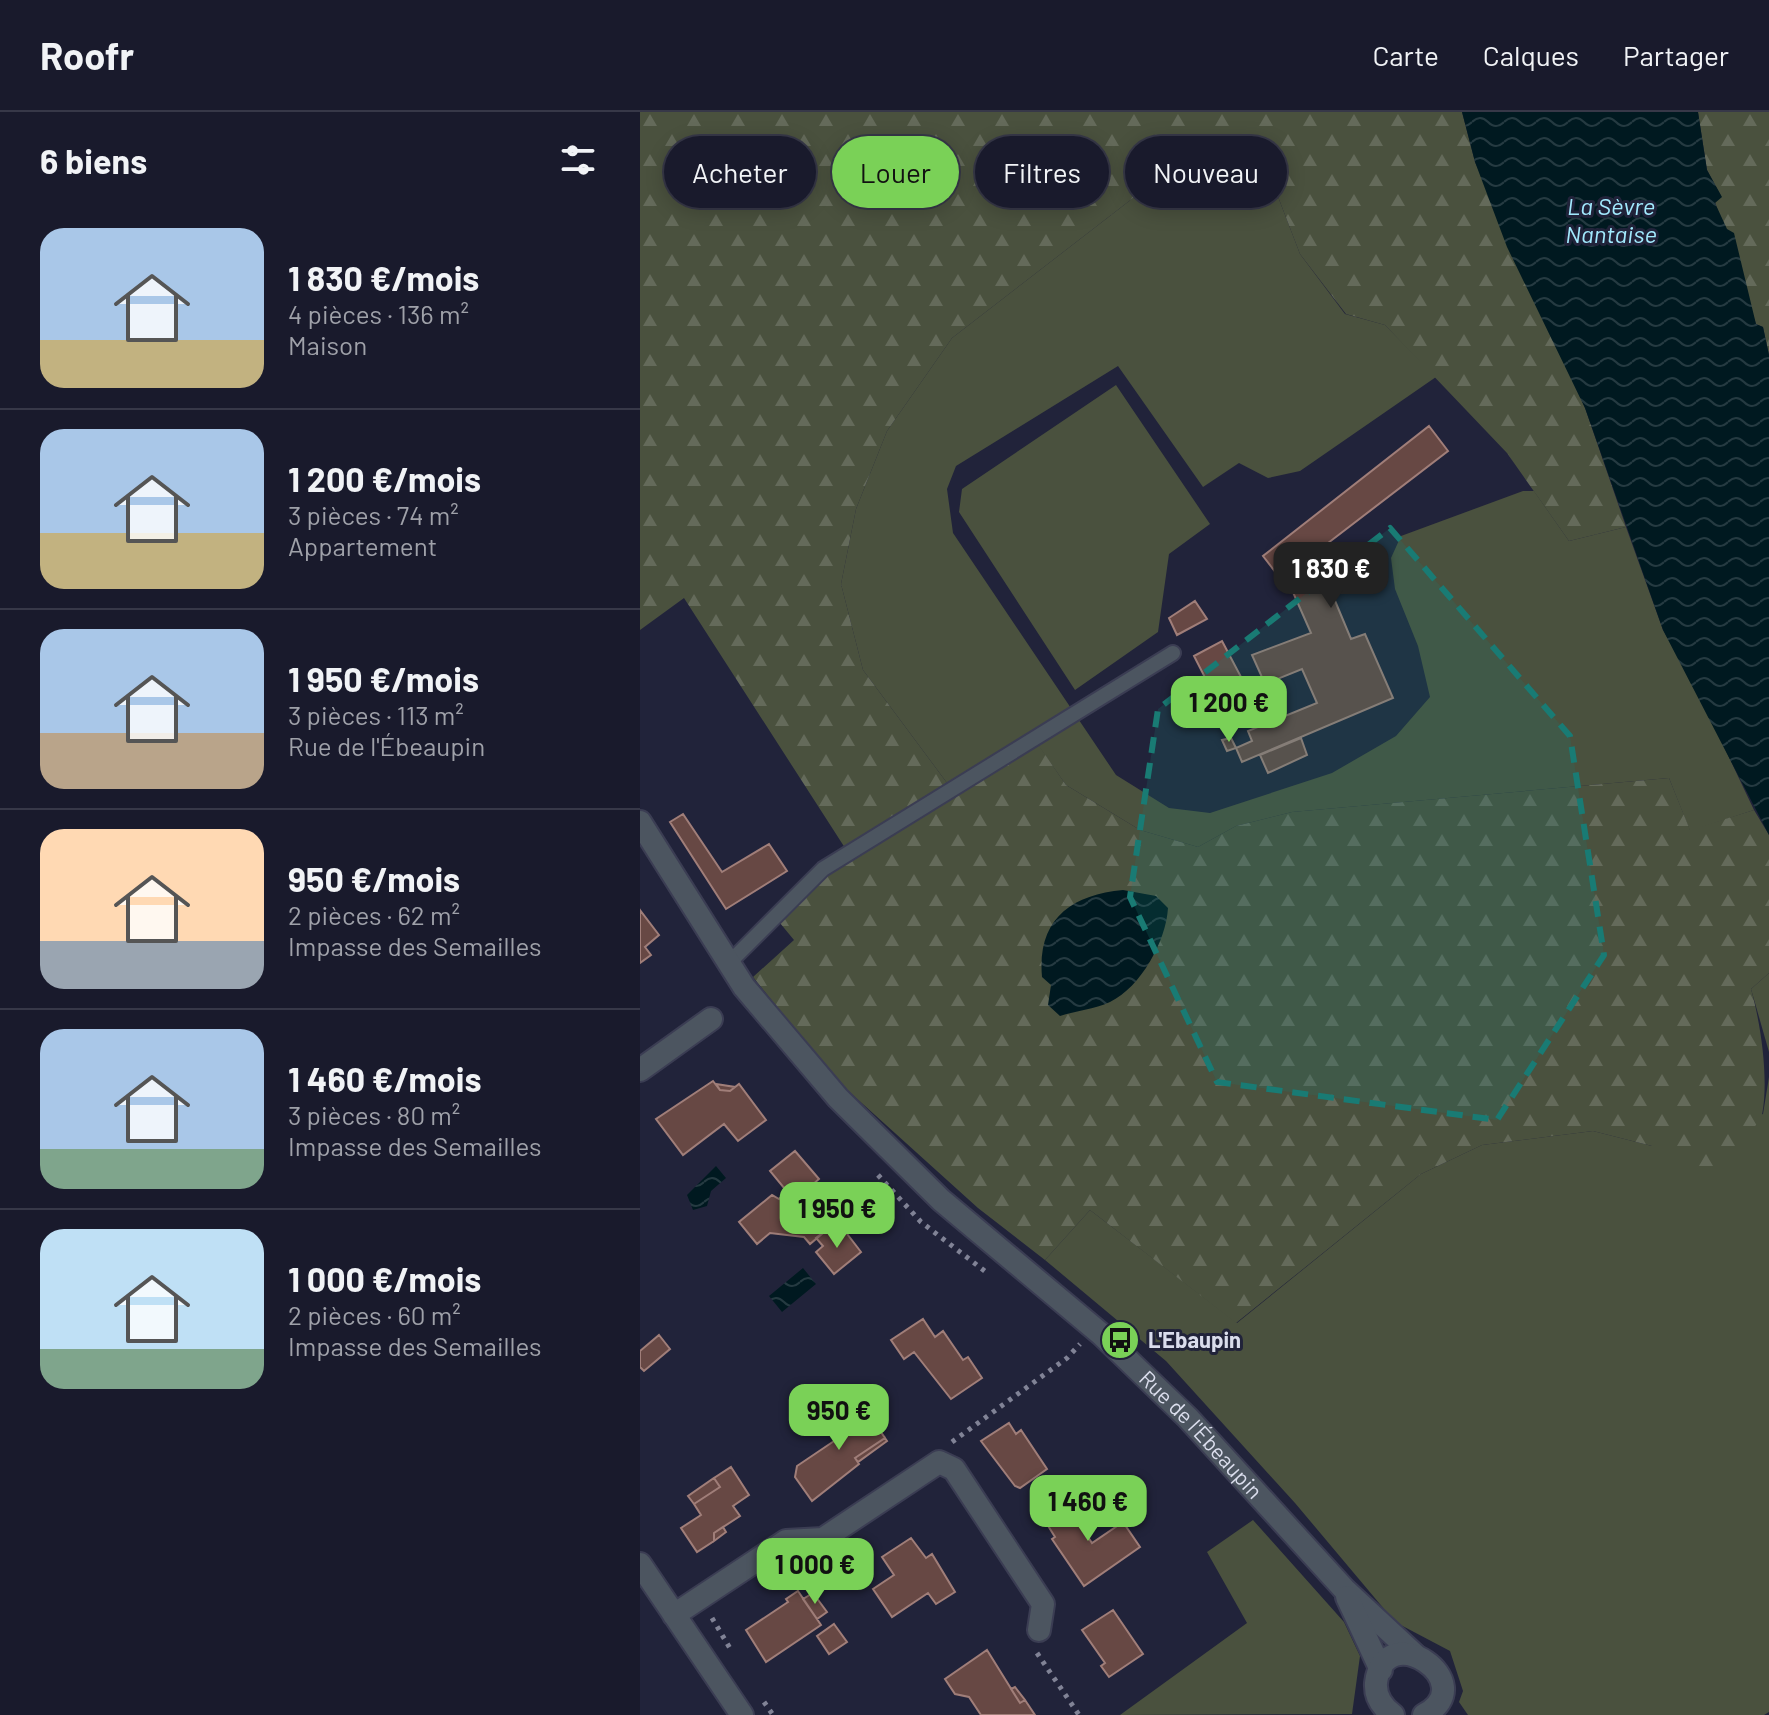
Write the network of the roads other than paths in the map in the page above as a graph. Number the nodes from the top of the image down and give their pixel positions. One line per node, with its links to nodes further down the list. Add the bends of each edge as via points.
1 (1173, 653): 3 (lane, via 823,869)
2 (640, 822): 3 (street, Rue de l'Ébeaupin)
3 (729, 963): 7 (street, Rue de l'Ébeaupin, via 838,1098 941,1200 1093,1328 1188,1418)
4 (711, 1019): 5 (street)
5 (640, 1070)
6 (640, 1564): 8 (street)
7 (1344, 1589): 10 (street, Rue de l'Ébeaupin); 11 (street, Rue de l'Ébeaupin)
8 (674, 1615): 9 (street, via 786,1541 823,1539 939,1462 954,1469 1043,1604); 14 (street)
9 (1039, 1630)
10 (1415, 1655): 11 (street, via 1395,1657); 12 (street, Rue de l'Ébeaupin, via 1433,1664)
11 (1381, 1670): 13 (street, via 1376,1688)
12 (1441, 1693): 15 (street); 16 (street)
13 (1380, 1709)
14 (742, 1715)
15 (1424, 1715)
16 (1455, 1715)

